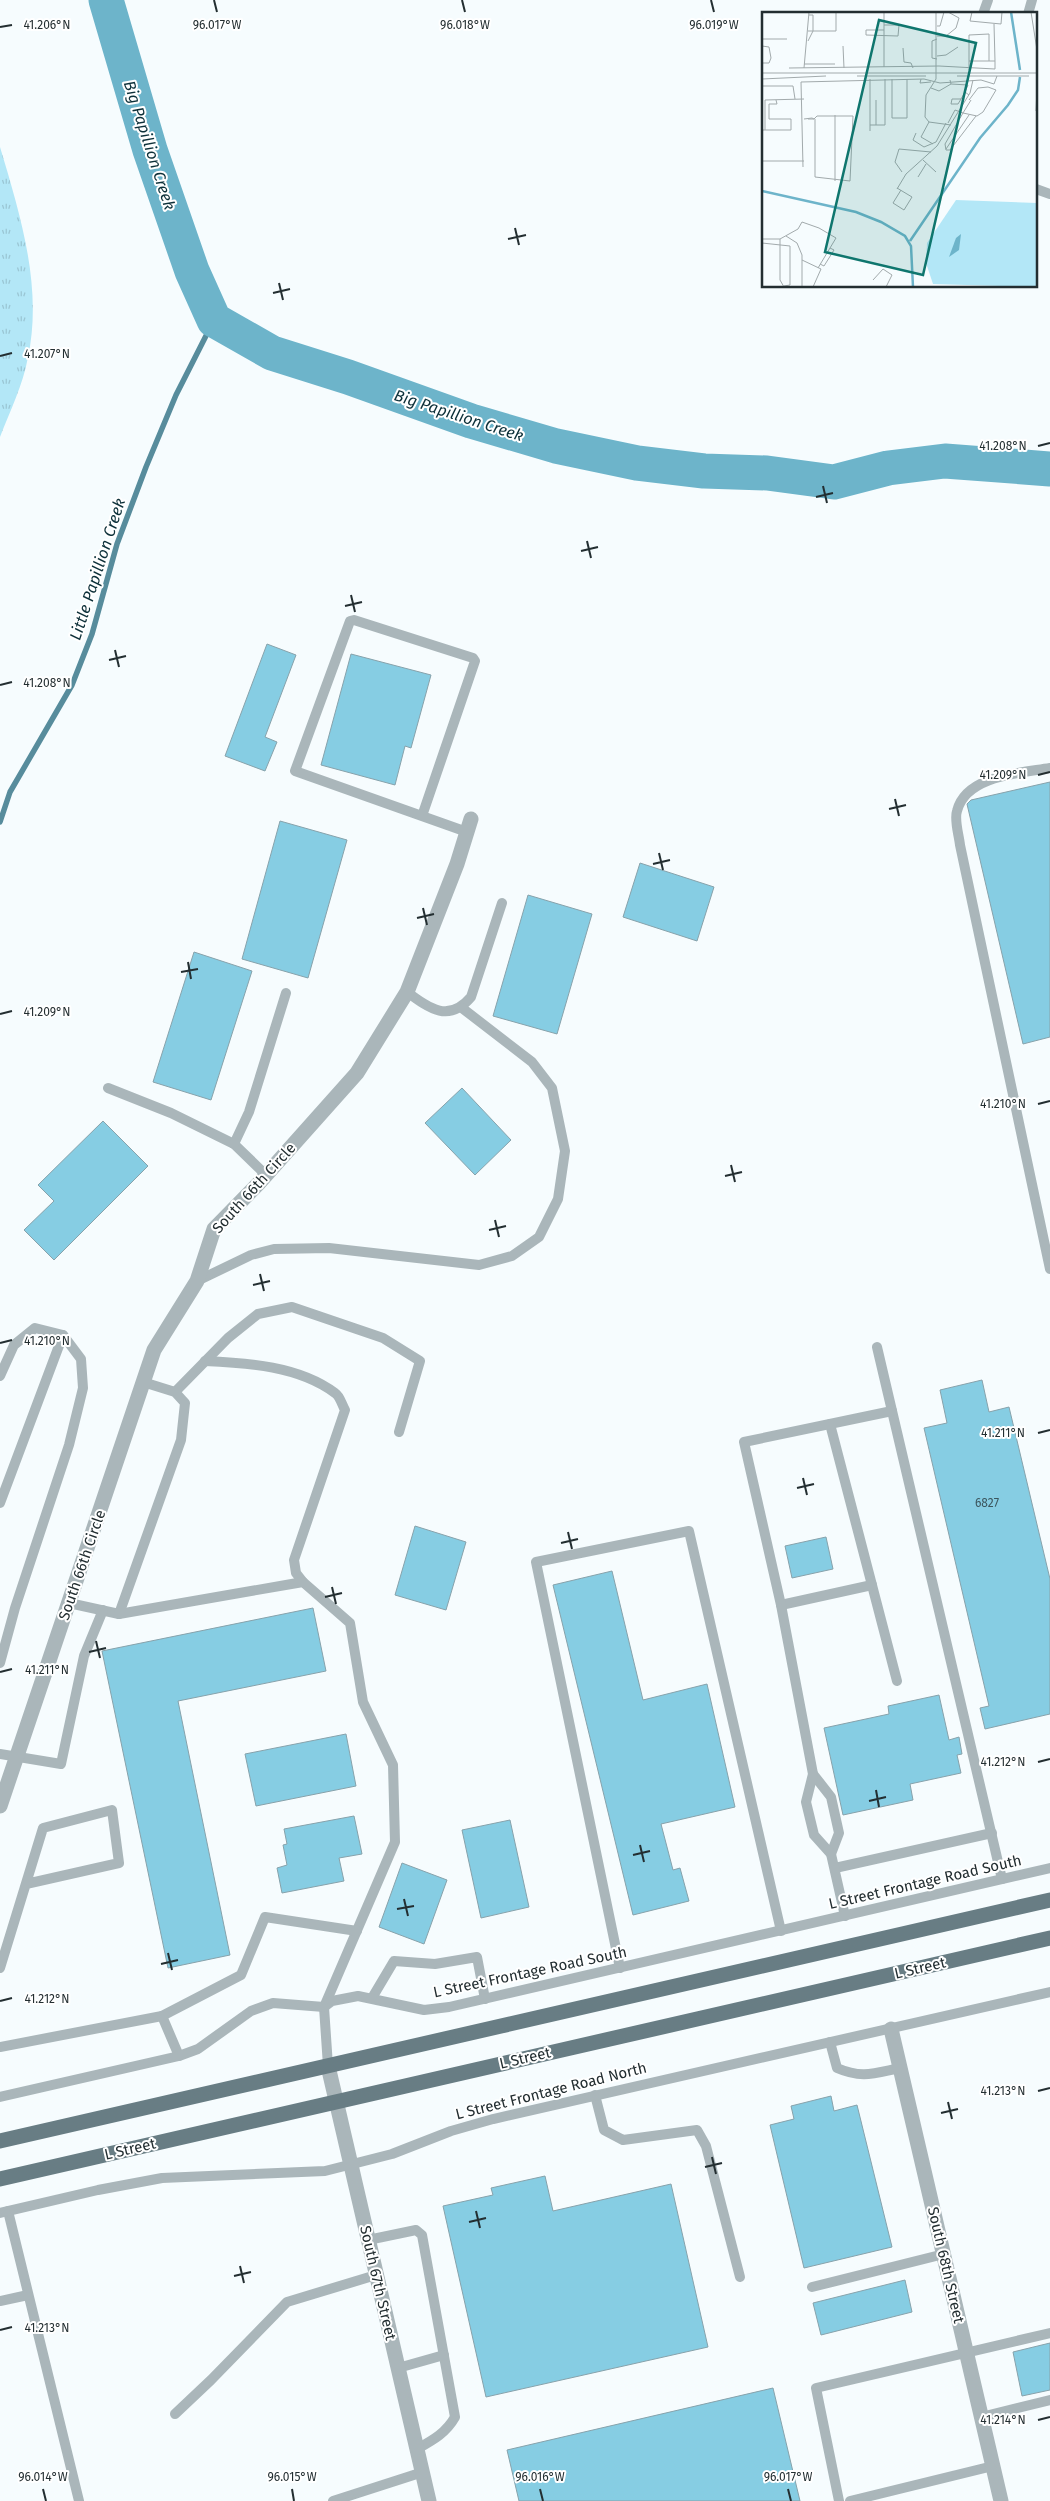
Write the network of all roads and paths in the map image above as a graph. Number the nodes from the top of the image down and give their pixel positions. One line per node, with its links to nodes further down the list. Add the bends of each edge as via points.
1 (988, 0): 2 (lane)
2 (984, 12)
3 (1038, 190): 4 (lane)
4 (1050, 194)
5 (1050, 768): 15 (lane, via 989,780 971,790 956,812 960,845)
6 (422, 816): 6 (lane, via 295,771 350,621 440,647 475,661); 7 (lane)
7 (469, 826): 9 (street, South 66th Circle)
8 (502, 903): 11 (lane, via 471,997)
9 (407, 992): 11 (lane, via 430,1009 448,1012); 14 (street, South 66th Circle, via 357,1073)
10 (286, 993): 13 (lane, via 249,1112)
11 (462, 1008): 16 (lane, via 532,1062 552,1088 565,1151 558,1199 539,1237 512,1256 479,1265 329,1248 274,1249 251,1255)
12 (108, 1088): 13 (lane, via 171,1113)
13 (234, 1144): 14 (lane)
14 (266, 1175): 16 (street, South 66th Circle, via 214,1229)
15 (1050, 1269)
16 (197, 1281): 21 (street, South 66th Circle, via 154,1350)
17 (64, 1335): 20 (lane, via 36,1328 14,1344); 26 (lane); 33 (lane, via 82,1359 83,1388 69,1445)
18 (877, 1347): 23 (lane)
19 (205, 1361): 22 (lane); 25 (lane, via 258,1314 292,1307 383,1338 420,1361); 27 (lane, via 248,1363 295,1372 337,1394 344,1410 294,1560 296,1573)
20 (0, 1376)
21 (143, 1382): 22 (lane); 29 (street, South 66th Circle)
22 (175, 1392): 32 (lane, via 185,1403 180,1440)
23 (892, 1411): 24 (lane); 39 (lane)
24 (830, 1424): 28 (lane); 30 (lane, via 744,1442)
25 (399, 1432)
26 (0, 1503)
27 (303, 1582): 32 (lane); 48 (lane, via 350,1623 363,1702 393,1766 395,1842)
28 (872, 1585): 30 (lane); 34 (lane)
29 (69, 1603): 31 (lane); 36 (street, South 66th Circle)
30 (781, 1605): 37 (lane)
31 (103, 1610): 32 (lane); 36 (lane, via 84,1656 61,1764)
32 (119, 1614)
33 (0, 1663)
34 (897, 1681)
35 (0, 1754): 36 (lane)
36 (17, 1755): 38 (street, South 66th Circle)
37 (813, 1774): 40 (lane, via 806,1802 814,1835); 40 (lane, via 831,1797 839,1832)
38 (0, 1806)
39 (992, 1833): 41 (lane); 43 (lane)
40 (831, 1854): 41 (lane)
41 (836, 1868): 46 (lane)
42 (1050, 1868): 43 (lane, L Street Frontage Road South)
43 (1002, 1879): 46 (lane, L Street Frontage Road South)
44 (26, 1884): 44 (lane, via 43,1828 112,1810 119,1863); 50 (lane)
45 (1050, 1900): 61 (main road)
46 (845, 1916): 47 (lane, L Street Frontage Road South)
47 (780, 1930): 51 (lane, L Street Frontage Road South); 51 (lane, via 689,1532 536,1562)
48 (356, 1931): 55 (lane); 56 (lane, via 265,1917 242,1975)
49 (1050, 1938): 65 (main road, L Street)
50 (0, 1968)
51 (620, 1968): 54 (lane, L Street Frontage Road South)
52 (1050, 1992): 57 (lane, L Street Frontage Road North)
53 (372, 1998): 54 (lane, L Street Frontage Road South, via 424,2010); 54 (lane, via 394,1961 435,1964 477,1957); 55 (lane, L Street Frontage Road South, via 350,1996)
54 (485, 1999)
55 (324, 2007): 60 (lane, via 279,2002 263,2006 198,2048); 61 (lane)
56 (162, 2016): 59 (lane); 60 (lane)
57 (891, 2029): 58 (lane, L Street Frontage Road North); 62 (street, South 68th Street)
58 (830, 2042): 62 (lane, via 837,2068 852,2074); 63 (lane, L Street Frontage Road North)
59 (0, 2047)
60 (179, 2056): 64 (lane)
61 (328, 2066): 65 (street, South 67th Street); 66 (main road)
62 (900, 2068): 71 (street, South 68th Street)
63 (595, 2095): 67 (lane, L Street Frontage Road North, via 476,2123 392,2154); 73 (lane, via 604,2130 623,2140 697,2130 706,2146)
64 (0, 2097)
65 (336, 2101): 67 (street, South 67th Street); 68 (main road, L Street)
66 (0, 2141)
67 (350, 2165): 69 (lane, L Street Frontage Road North, via 307,2174 162,2178); 70 (street, South 67th Street)
68 (0, 2179)
69 (4, 2212): 75 (lane)
70 (368, 2240): 72 (street, South 67th Street); 79 (lane, via 416,2230 422,2235)
71 (944, 2254): 74 (lane); 78 (street, South 68th Street)
72 (376, 2275): 80 (street, South 67th Street); 82 (lane, via 287,2302)
73 (740, 2277)
74 (812, 2286)
75 (28, 2295): 76 (lane); 87 (lane)
76 (0, 2302)
77 (1050, 2333): 78 (lane)
78 (966, 2353): 83 (street, South 68th Street); 90 (lane, via 816,2388)
79 (444, 2355): 80 (lane); 84 (lane, via 455,2417 450,2426)
80 (398, 2368): 84 (street, South 67th Street)
81 (1050, 2400): 83 (lane)
82 (175, 2414)
83 (981, 2417): 85 (street, South 68th Street)
84 (417, 2449): 86 (street, South 67th Street)
85 (993, 2466): 91 (lane); 92 (street, South 68th Street)
86 (423, 2472): 88 (lane); 89 (street, South 67th Street)
87 (78, 2501)
88 (333, 2501)
89 (429, 2501)
90 (839, 2501)
91 (850, 2501)
92 (1001, 2501)

